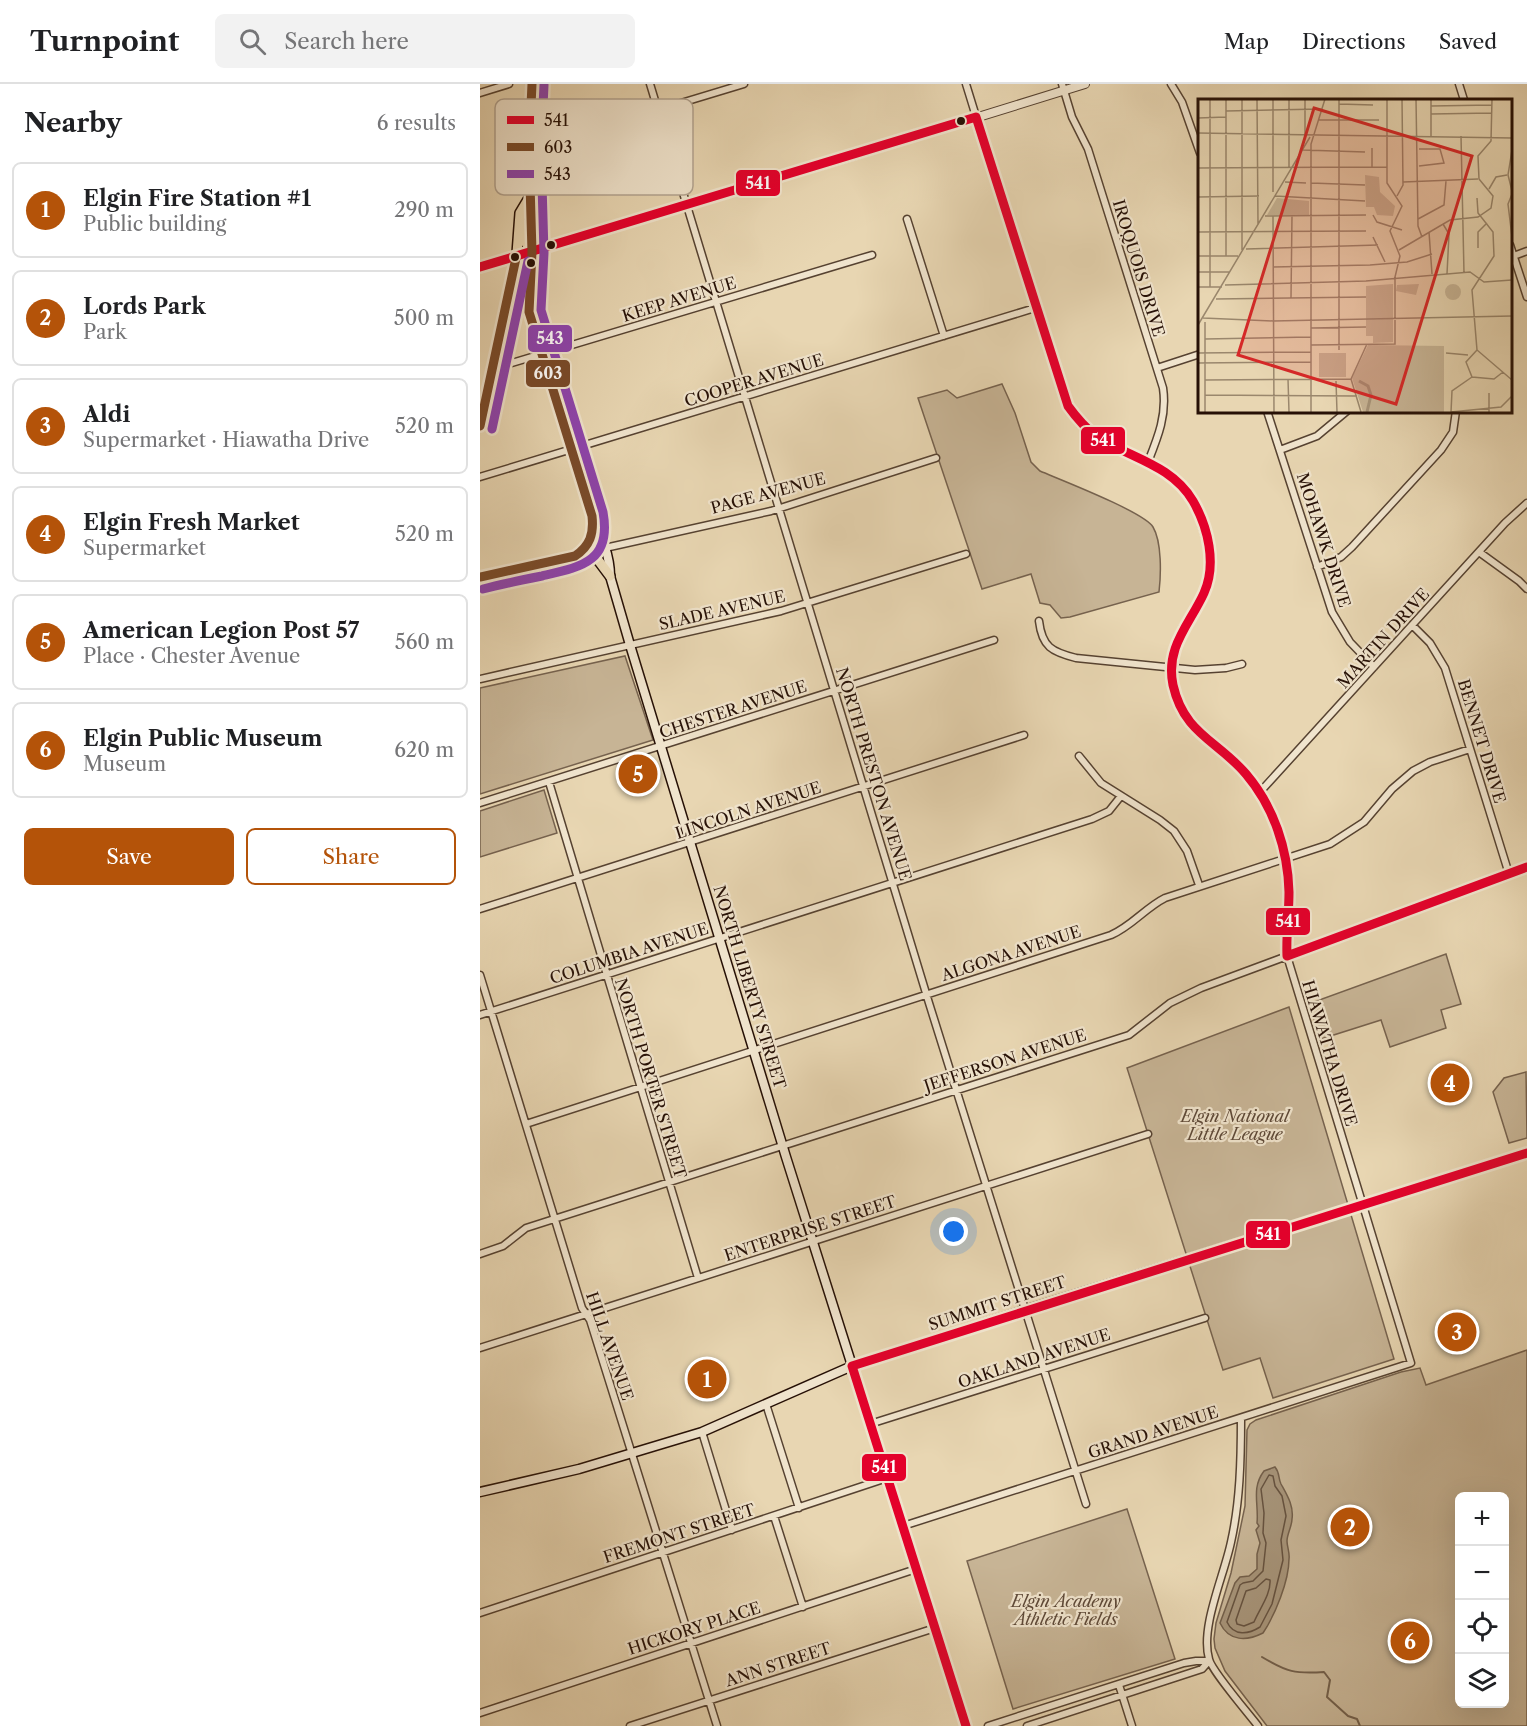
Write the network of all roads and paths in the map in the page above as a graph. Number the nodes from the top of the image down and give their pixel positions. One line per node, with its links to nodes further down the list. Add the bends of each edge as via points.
1 (509, 84): 10 (street)
2 (532, 84): 11 (main road)
3 (650, 84): 12 (street, NORTH PRESTON AVENUE)
4 (744, 84): 13 (street)
5 (966, 84): 15 (street, HIAWATHA DRIVE)
6 (1085, 84): 9 (street)
7 (1171, 84): 16 (street)
8 (1459, 84): 14 (street)
9 (1063, 87): 15 (street); 36 (street, IROQUOIS DRIVE, via 1088,149)
10 (480, 93)
11 (531, 99)
12 (655, 99)
13 (693, 99)
14 (1464, 99)
15 (976, 117): 20 (street); 30 (street, HIAWATHA DRIVE)
16 (1197, 136)
17 (527, 195): 19 (main road)
18 (684, 195): 20 (street, NORTH PRESTON AVENUE)
19 (527, 202): 23 (main road, NORTH LIBERTY STREET, via 532,209); 26 (main road, via 520,213)
20 (687, 206): 23 (street); 29 (street, NORTH PRESTON AVENUE)
21 (907, 219): 32 (street)
22 (1527, 251): 25 (street)
23 (532, 252): 26 (street); 31 (main road, NORTH LIBERTY STREET)
24 (872, 255): 29 (street, KEEP AVENUE)
25 (1512, 256): 28 (street)
26 (517, 257): 27 (street); 31 (main road); 35 (main road)
27 (480, 267)
28 (1527, 297)
29 (717, 302): 33 (street, KEEP AVENUE); 37 (street, NORTH PRESTON AVENUE)
30 (1035, 308): 32 (street, COOPER AVENUE); 45 (street, HIAWATHA DRIVE, via 1064,397 1076,418 1100,439)
31 (529, 312): 33 (main road, NORTH LIBERTY STREET)
32 (944, 336): 37 (street, COOPER AVENUE)
33 (542, 353): 35 (street, KEEP AVENUE, via 505,365); 42 (main road, NORTH LIBERTY STREET)
34 (1198, 355): 36 (street)
35 (494, 363): 41 (main road)
36 (1157, 368): 45 (street, IROQUOIS DRIVE, via 1164,415)
37 (745, 396): 42 (street, COOPER AVENUE); 48 (street, NORTH PRESTON AVENUE)
38 (1268, 412): 43 (street, MOHAWK DRIVE)
39 (1346, 412): 43 (street, via 1317,436)
40 (1456, 412): 54 (street, via 1453,432 1441,450 1352,548)
41 (480, 426)
42 (572, 449): 46 (street, COOPER AVENUE); 49 (main road, NORTH LIBERTY STREET)
43 (1280, 450): 54 (street, MOHAWK DRIVE)
44 (936, 458): 48 (street, PAGE AVENUE)
45 (1148, 462): 64 (street, HIAWATHA DRIVE, via 1172,476 1191,496 1209,550 1206,589 1179,636)
46 (480, 477)
47 (1527, 503): 51 (street, MARTIN DRIVE)
48 (779, 508): 50 (street, PAGE AVENUE); 58 (street, NORTH PRESTON AVENUE)
49 (592, 516): 50 (main road, NORTH LIBERTY STREET); 53 (main road, via 592,540)
50 (605, 548): 55 (main road, NORTH LIBERTY STREET)
51 (1479, 552): 57 (street); 60 (street, MARTIN DRIVE)
52 (966, 554): 58 (street, SLADE AVENUE)
53 (575, 556): 55 (main road, via 596,558); 56 (main road)
54 (1317, 567): 65 (street, MOHAWK DRIVE, via 1341,629)
55 (610, 576): 62 (main road, NORTH LIBERTY STREET)
56 (480, 577)
57 (1527, 589)
58 (808, 603): 62 (street, SLADE AVENUE); 67 (street, NORTH PRESTON AVENUE)
59 (1039, 621): 64 (street, via 1043,641 1062,654)
60 (1412, 625): 65 (street, MARTIN DRIVE); 70 (street, BENNET DRIVE, via 1442,662)
61 (994, 640): 67 (street, CHESTER AVENUE)
62 (630, 645): 66 (street, SLADE AVENUE); 69 (main road, NORTH LIBERTY STREET)
63 (1242, 664): 64 (street, via 1209,670)
64 (1171, 667): 74 (street, HIAWATHA DRIVE, via 1176,697 1187,721 1240,767)
65 (1374, 667): 74 (street, MARTIN DRIVE)
66 (480, 679)
67 (834, 691): 69 (street, CHESTER AVENUE); 73 (street, NORTH PRESTON AVENUE)
68 (1024, 735): 73 (street, LINCOLN AVENUE)
69 (661, 746): 72 (street, CHESTER AVENUE); 77 (main road, NORTH LIBERTY STREET)
70 (1470, 749): 78 (street, ALGONA AVENUE, via 1413,771 1366,820 1342,838); 80 (street, BENNET DRIVE)
71 (1078, 756): 75 (street, via 1098,780)
72 (549, 782): 76 (street, CHESTER AVENUE); 81 (street, NORTH PORTER STREET)
73 (863, 786): 77 (street, LINCOLN AVENUE); 82 (street, NORTH PRESTON AVENUE)
74 (1260, 792): 78 (street, HIAWATHA DRIVE, via 1276,824)
75 (1121, 796): 82 (street, COLUMBIA AVENUE, via 1109,811 1092,819); 83 (street, via 1174,831 1187,851)
76 (480, 803)
77 (690, 842): 81 (street, LINCOLN AVENUE); 85 (main road, NORTH LIBERTY STREET)
78 (1285, 858): 83 (street, ALGONA AVENUE); 86 (street, HIAWATHA DRIVE, via 1289,889)
79 (1527, 867): 80 (street, JEFFERSON AVENUE)
80 (1509, 874): 86 (street, JEFFERSON AVENUE)
81 (577, 879): 84 (street, LINCOLN AVENUE); 87 (street, NORTH PORTER STREET)
82 (892, 882): 85 (street, COLUMBIA AVENUE); 89 (street, NORTH PRESTON AVENUE)
83 (1199, 885): 89 (street, ALGONA AVENUE, via 1161,899 1129,926 1111,935)
84 (480, 909)
85 (720, 938): 87 (street, COLUMBIA AVENUE); 92 (main road, NORTH LIBERTY STREET)
86 (1287, 956): 94 (street, JEFFERSON AVENUE, via 1184,995 1129,1035); 101 (street, HIAWATHA DRIVE)
87 (605, 974): 90 (street, COLUMBIA AVENUE); 93 (street, NORTH PORTER STREET)
88 (480, 975): 90 (street, HILL AVENUE)
89 (927, 994): 92 (street, ALGONA AVENUE); 94 (street, NORTH PRESTON AVENUE)
90 (491, 1011): 91 (street, COLUMBIA AVENUE); 95 (street, HILL AVENUE)
91 (480, 1015)
92 (754, 1050): 93 (street, ALGONA AVENUE); 97 (main road, NORTH LIBERTY STREET)
93 (639, 1086): 95 (street, ALGONA AVENUE); 99 (street, NORTH PORTER STREET)
94 (956, 1090): 97 (street, JEFFERSON AVENUE); 100 (street, NORTH PRESTON AVENUE)
95 (526, 1124): 102 (street, HILL AVENUE)
96 (1148, 1134): 100 (street, ENTERPRISE STREET)
97 (783, 1146): 99 (street, JEFFERSON AVENUE); 103 (main road, NORTH LIBERTY STREET)
98 (1527, 1153): 101 (main road, SUMMIT STREET)
99 (668, 1182): 102 (street, JEFFERSON AVENUE); 105 (street, NORTH PORTER STREET)
100 (986, 1185): 103 (street, ENTERPRISE STREET); 106 (street, NORTH PRESTON AVENUE)
101 (1363, 1204): 106 (main road, SUMMIT STREET); 110 (street, HIAWATHA DRIVE)
102 (554, 1219): 104 (street, JEFFERSON AVENUE, via 524,1229 503,1246); 107 (street, HILL AVENUE)
103 (813, 1240): 105 (street, ENTERPRISE STREET); 111 (main road, NORTH LIBERTY STREET)
104 (480, 1254)
105 (698, 1278): 107 (street, ENTERPRISE STREET)
106 (1025, 1310): 111 (main road, SUMMIT STREET); 112 (street, NORTH PRESTON AVENUE)
107 (586, 1314): 109 (street, ENTERPRISE STREET); 117 (street, HILL AVENUE)
108 (1206, 1318): 112 (street, OAKLAND AVENUE)
109 (480, 1348)
110 (1411, 1363): 114 (street, GRAND AVENUE)
111 (852, 1366): 113 (main road, SUMMIT STREET); 115 (main road, NORTH LIBERTY STREET)
112 (1043, 1369): 115 (street, OAKLAND AVENUE); 118 (street, NORTH PRESTON AVENUE)
113 (766, 1404): 116 (main road, SUMMIT STREET); 122 (street)
114 (1241, 1418): 118 (street, GRAND AVENUE); 132 (street, via 1236,1515 1207,1630)
115 (870, 1424): 119 (main road, NORTH LIBERTY STREET)
116 (702, 1432): 117 (main road, SUMMIT STREET); 125 (street)
117 (632, 1454): 120 (main road, SUMMIT STREET); 126 (street, HILL AVENUE)
118 (1075, 1471): 121 (street, NORTH PRESTON AVENUE); 124 (street, GRAND AVENUE)
119 (887, 1479): 122 (street, FREMONT STREET); 124 (main road, NORTH LIBERTY STREET)
120 (480, 1492)
121 (1086, 1504)
122 (799, 1508): 123 (street, FREMONT STREET)
123 (774, 1516): 125 (street, FREMONT STREET); 128 (street)
124 (903, 1526): 127 (main road, NORTH LIBERTY STREET)
125 (732, 1530): 126 (street, FREMONT STREET)
126 (662, 1552): 129 (street, FREMONT STREET); 131 (street, HILL AVENUE)
127 (916, 1569): 128 (street, HICKORY PLACE); 130 (main road, NORTH LIBERTY STREET)
128 (802, 1607): 131 (street, HICKORY PLACE)
129 (480, 1613)
130 (935, 1628): 135 (street, ANN STREET); 139 (main road, NORTH LIBERTY STREET)
131 (691, 1644): 135 (street, HILL AVENUE); 136 (street, HICKORY PLACE)
132 (1209, 1662): 133 (street, via 1184,1663); 134 (street, via 1202,1669); 143 (street)
133 (1119, 1684): 134 (street); 140 (street)
134 (1123, 1695): 141 (street); 142 (street)
135 (709, 1700): 137 (street, ANN STREET); 138 (street, HILL AVENUE)
136 (480, 1713)
137 (630, 1726)
138 (717, 1726)
139 (966, 1726)
140 (988, 1726)
141 (1027, 1726)
142 (1132, 1726)
143 (1258, 1726)

